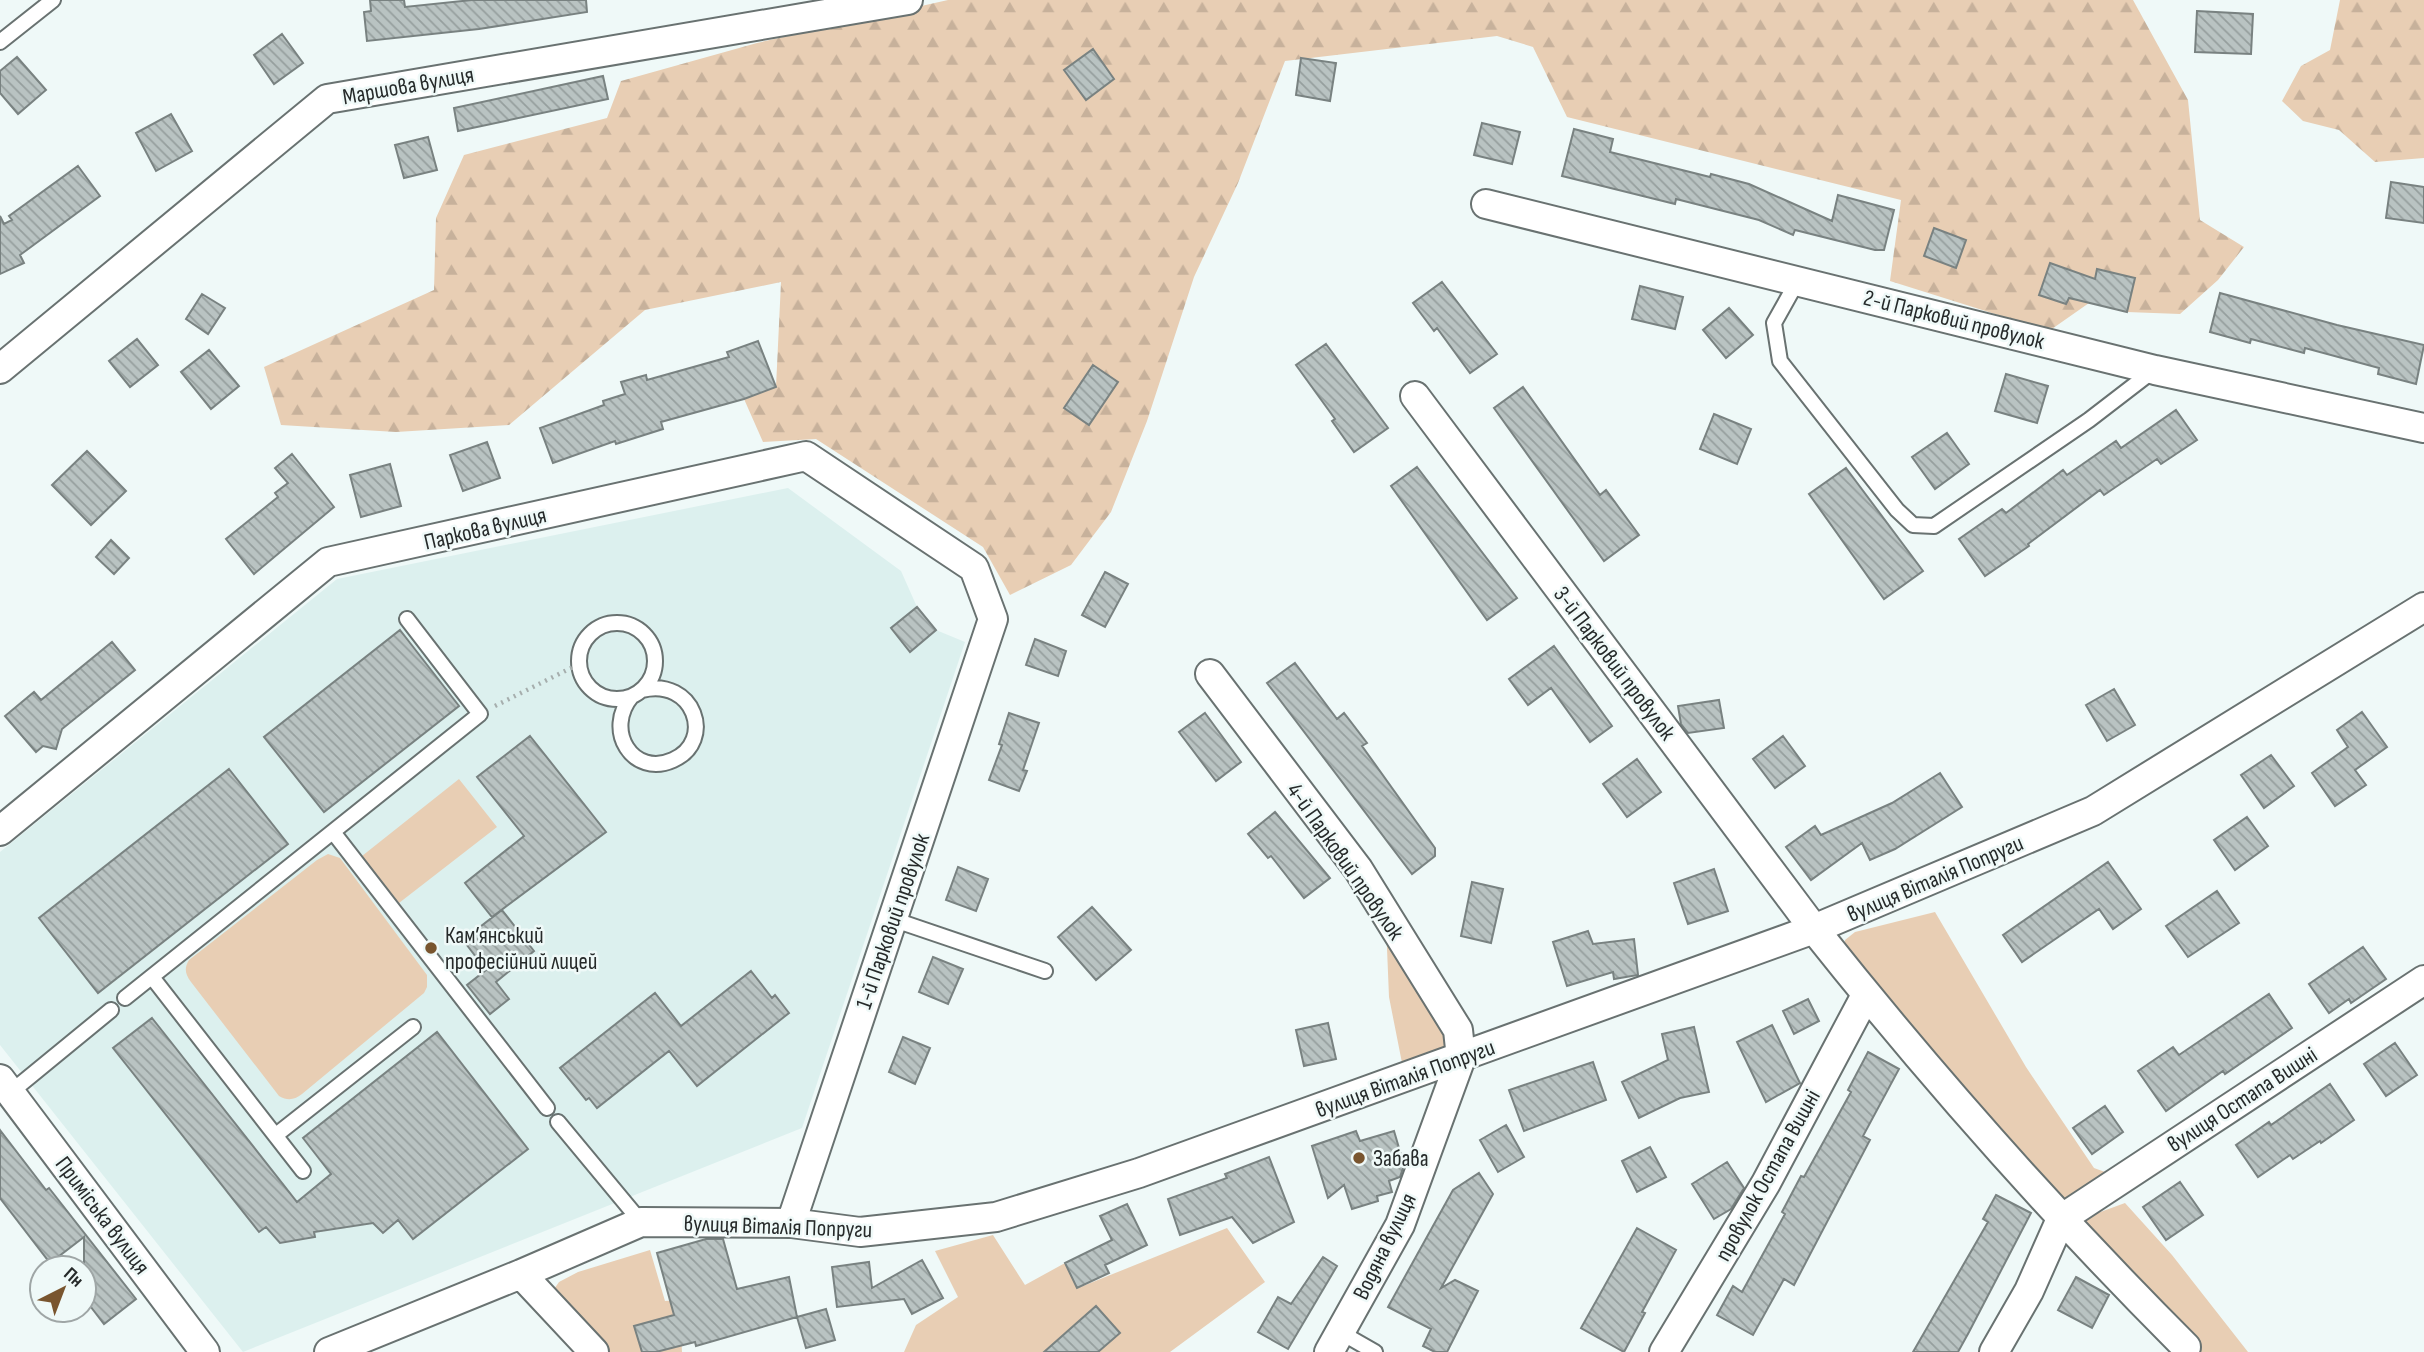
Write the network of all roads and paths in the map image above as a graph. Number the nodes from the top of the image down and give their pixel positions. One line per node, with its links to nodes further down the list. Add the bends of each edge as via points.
1 (53, 0): 4 (lane)
2 (908, 0): 3 (street, Маршова вулиця)
3 (845, 5): 7 (street, Маршова вулиця, via 327,99)
4 (0, 42)
5 (1486, 204): 6 (street, 2-й Парковий провулок)
6 (1798, 280): 8 (street, 2-й Парковий провулок); 8 (lane, via 1774,323 1780,361 1896,510 1913,525 1934,526)
7 (0, 369)
8 (2155, 370): 10 (street, 2-й Парковий провулок)
9 (1415, 396): 21 (street, 3-й Парковий провулок)
10 (2424, 428)
11 (2424, 607): 21 (street, вулиця Віталія Попруги, via 2093,811)
12 (408, 619): 17 (lane)
13 (993, 619): 18 (street, Паркова вулиця, via 974,568 806,456 328,562); 20 (street, 1-й Парковий провулок)
14 (579, 664): 16 (lane, via 582,676 598,694 609,698); 16 (lane, via 584,641 592,632 614,623 637,628 653,646 656,658 650,681); 17 (path)
15 (1210, 674): 29 (street, 4-й Парковий провулок, via 1358,869 1458,1030)
16 (637, 693): 16 (lane, via 620,716 622,740 638,758 661,764 673,761 695,734 693,711 677,692 666,688)
17 (480, 714): 19 (lane)
18 (0, 831)
19 (333, 832): 23 (lane); 31 (lane)
20 (892, 919): 22 (lane); 37 (street, 1-й Парковий провулок)
21 (1814, 929): 25 (street, 3-й Парковий провулок); 29 (street, вулиця Віталія Попруги)
22 (1045, 971)
23 (152, 976): 26 (lane); 33 (lane)
24 (2424, 980): 35 (street, вулиця Остапа Вишні)
25 (1866, 995): 35 (street, 3-й Парковий провулок); 45 (street, провулок Остапа Вишні, via 1766,1183)
26 (125, 998)
27 (111, 1010): 30 (lane)
28 (413, 1027): 33 (lane)
29 (1461, 1058): 37 (street, вулиця Віталія Попруги, via 1139,1173 996,1217 860,1232); 39 (street, Водяна вулиця, via 1400,1224)
30 (5, 1085): 41 (street, Приміська вулиця)
31 (547, 1108)
32 (558, 1122): 36 (lane)
33 (276, 1135): 34 (lane)
34 (303, 1171)
35 (2060, 1219): 40 (street, 3-й Парковий провулок); 46 (street, via 2029,1291)
36 (641, 1222): 37 (street, вулиця Віталія Попруги); 38 (street, вулиця Віталія Попруги)
37 (790, 1223)
38 (521, 1274): 42 (street, вулиця Віталія Попруги); 43 (street)
39 (1334, 1342): 44 (lane)
40 (2186, 1347)
41 (205, 1352)
42 (328, 1352)
43 (594, 1352)
44 (1375, 1352)
45 (1664, 1352)
46 (1994, 1352)

